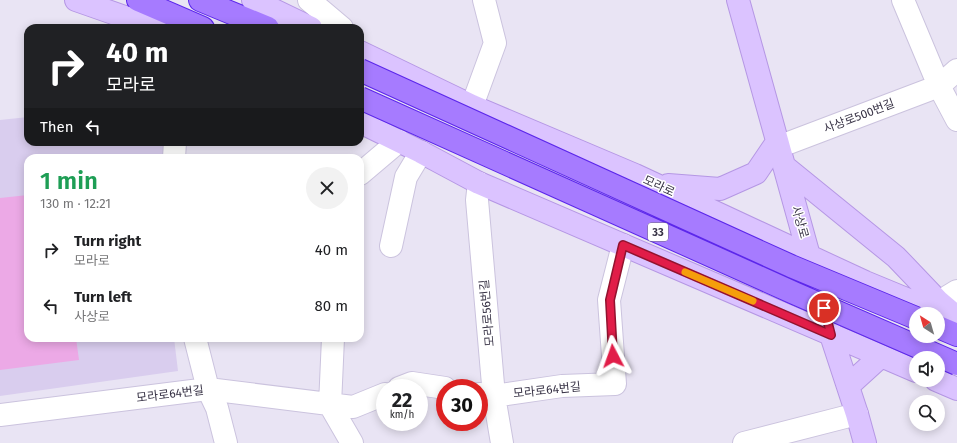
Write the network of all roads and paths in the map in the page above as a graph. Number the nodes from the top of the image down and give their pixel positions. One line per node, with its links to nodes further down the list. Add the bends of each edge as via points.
1 (76, 0): 10 (main road)
2 (138, 0): 11 (highway)
3 (200, 0): 9 (highway)
4 (252, 0): 9 (main road)
5 (309, 0): 13 (street)
6 (484, 0): 21 (street, via 496,43)
7 (738, 0): 26 (main road, 사상로)
8 (903, 0): 19 (street)
9 (273, 12): 12 (main road)
10 (145, 24)
11 (194, 24)
12 (302, 24)
13 (337, 24)
14 (364, 47): 16 (street)
15 (364, 54): 16 (main road, 모라로)
16 (382, 63): 21 (main road, 모라로)
17 (957, 70): 19 (street, 사상로500번길)
18 (364, 72): 35 (highway, 모라로 / 33, bridge, via 791,266)
19 (939, 86): 22 (street); 26 (street, 사상로500번길)
20 (364, 100): 44 (highway, 33, bridge, via 794,294)
21 (472, 106): 29 (main road, 모라로)
22 (957, 120)
23 (364, 124): 24 (main road)
24 (399, 141): 25 (main road); 27 (street)
25 (421, 152): 28 (main road); 31 (street, via 406,177)
26 (780, 152): 29 (main road, via 756,173 720,189); 32 (main road, 사상로); 34 (main road, via 896,257)
27 (364, 171)
28 (479, 183): 30 (main road); 46 (street, 모라로56번길, via 477,200)
29 (654, 183): 32 (main road, 모라로)
30 (623, 245): 39 (main road); 51 (street, 모라로64번길, via 610,300 615,384 562,386)
31 (391, 246)
32 (810, 256): 37 (main road, 모라로); 39 (main road, 사상로)
33 (957, 291): 34 (street)
34 (939, 302): 36 (main road)
35 (909, 315)
36 (957, 316)
37 (957, 320)
38 (945, 330): 40 (highway)
39 (831, 335): 43 (main road); 48 (main road, 사상로)
40 (957, 335)
41 (196, 342): 49 (street)
42 (333, 342): 54 (street)
43 (881, 356): 45 (main road); 48 (main road)
44 (957, 364)
45 (909, 368)
46 (486, 379)
47 (945, 384): 50 (main road)
48 (848, 386): 55 (main road, 사상로)
49 (208, 389): 54 (street, 모라로64번길); 56 (street, 모라로64번길); 57 (street, via 217,408)
50 (957, 389)
51 (488, 395)
52 (376, 398): 54 (street, 모라로64번길, via 353,407)
53 (488, 398): 59 (street, 모라로56번길)
54 (330, 405): 58 (street)
55 (857, 414): 60 (street); 61 (main road, 사상로)
56 (0, 415)
57 (226, 443)
58 (352, 443)
59 (502, 443)
60 (744, 443)
61 (865, 443)

